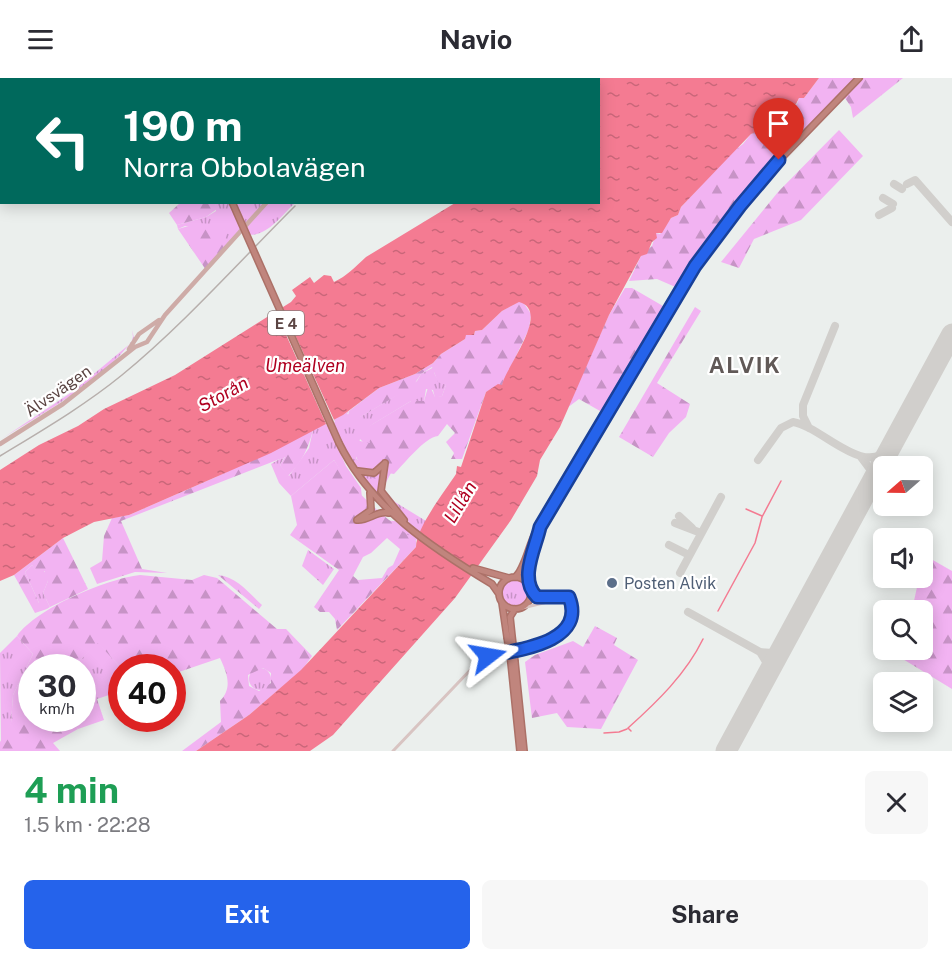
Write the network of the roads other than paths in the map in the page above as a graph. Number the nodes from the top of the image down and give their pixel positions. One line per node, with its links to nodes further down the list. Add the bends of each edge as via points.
1 (859, 78): 16 (highway, via 764,176 695,266)
2 (234, 204): 10 (highway, E 4, bridge)
3 (264, 204): 4 (main road)
4 (165, 315): 5 (main road); 7 (main road)
5 (145, 331): 6 (main road); 7 (main road)
6 (138, 336): 8 (main road); 9 (main road, Älvsvägen)
7 (149, 338): 8 (main road, Älvsvägen)
8 (143, 343): 9 (main road, Älvsvägen)
9 (127, 354): 11 (main road, Älvsvägen, via 63,404)
10 (341, 443): 12 (highway, E 4); 13 (highway, E 4)
11 (0, 444)
12 (358, 471): 15 (highway, E 4, via 383,503); 15 (highway, via 374,473 385,463 381,490)
13 (369, 492): 14 (highway, E 4); 14 (highway, via 371,510 357,520)
14 (391, 513): 15 (highway, E 4)
15 (406, 523): 17 (highway, E 4)
16 (540, 527): 18 (highway, via 528,547 521,573); 19 (highway, via 530,558)
17 (481, 575): 18 (highway, E 4); 20 (highway, E 4)
18 (512, 578): 19 (highway, E 4, via 525,580); 20 (highway, via 503,583)
19 (530, 588): 21 (street, via 540,597); 23 (highway, via 529,602)
20 (499, 594): 22 (highway)
21 (569, 597): 23 (street); 26 (street, via 573,615 558,637 488,656)
22 (501, 602): 24 (highway); 25 (highway)
23 (522, 608): 24 (highway)
24 (515, 609): 25 (highway, via 510,617)
25 (509, 636): 27 (highway, bridge)
26 (393, 751)
27 (522, 751)

